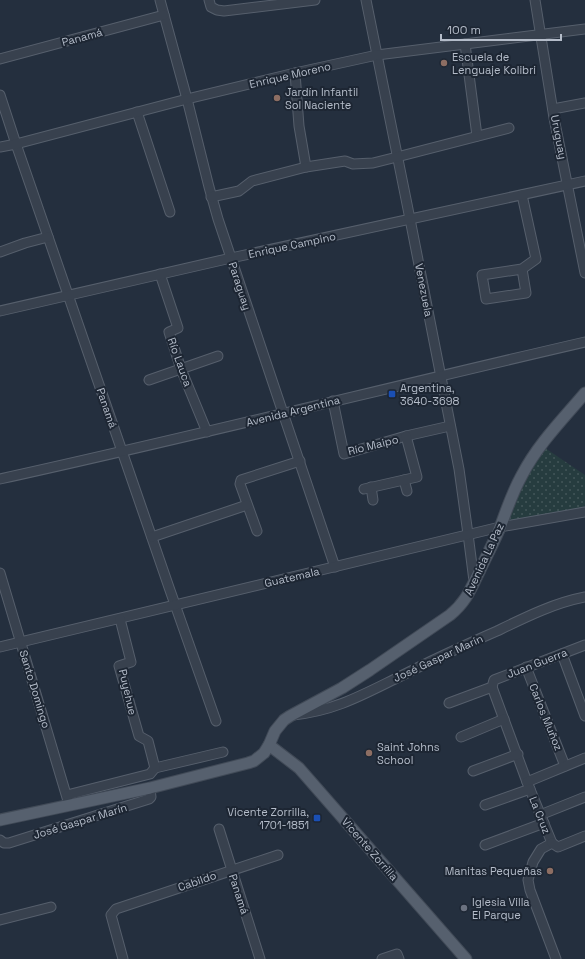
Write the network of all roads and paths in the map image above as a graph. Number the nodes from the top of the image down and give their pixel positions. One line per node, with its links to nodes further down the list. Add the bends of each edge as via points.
1 (160, 0): 6 (street, Paraguay)
2 (210, 0): 3 (street, via 211,7 224,12)
3 (315, 0)
4 (366, 0): 10 (street, Venezuela)
5 (535, 0): 8 (street, Uruguay)
6 (164, 15): 11 (street, Panamá); 14 (street, Paraguay)
7 (585, 28): 8 (street, Enrique Moreno)
8 (541, 34): 9 (street, Enrique Moreno); 16 (street, Uruguay)
9 (465, 44): 10 (street, Enrique Moreno); 19 (street)
10 (377, 55): 12 (street, Enrique Moreno); 22 (street, Venezuela)
11 (0, 60)
12 (295, 73): 14 (street, Enrique Moreno); 23 (street, via 299,126)
13 (0, 95): 20 (street, Panamá)
14 (187, 99): 17 (street, Enrique Moreno); 27 (street, Paraguay)
15 (585, 103): 16 (street)
16 (553, 109): 25 (street, Uruguay)
17 (137, 112): 20 (street, Enrique Moreno); 28 (street)
18 (509, 128): 19 (street)
19 (477, 136): 22 (street)
20 (16, 144): 21 (street, Enrique Moreno); 30 (street, Panamá)
21 (0, 147)
22 (397, 158): 23 (street, via 353,164 345,160); 29 (street, Venezuela)
23 (306, 167): 27 (street, via 252,181 239,191)
24 (585, 181): 25 (street, Enrique Campino)
25 (568, 184): 26 (street, Enrique Campino); 34 (street, Uruguay)
26 (522, 195): 29 (street, Enrique Campino); 33 (street, via 536,259)
27 (212, 197): 32 (street, Paraguay)
28 (170, 212)
29 (410, 220): 32 (street, Enrique Campino); 41 (street, Venezuela)
30 (48, 237): 31 (street); 36 (street, Panamá)
31 (0, 252)
32 (231, 258): 35 (street, Enrique Campino); 45 (street, Paraguay)
33 (522, 269): 33 (street, via 482,275 486,299 526,293)
34 (585, 273)
35 (160, 274): 36 (street, Enrique Campino); 40 (street, Río Lauca, via 178,328 169,332)
36 (69, 295): 37 (street, Enrique Campino); 49 (street, Panamá)
37 (0, 311)
38 (585, 342): 41 (street, Avenida Argentina)
39 (218, 356): 40 (street)
40 (181, 369): 42 (street); 47 (street, Río Lauca)
41 (440, 375): 44 (street, Avenida Argentina); 46 (street, Venezuela)
42 (149, 380)
43 (585, 393): 57 (main road, Avenida La Paz, via 544,440 528,463)
44 (333, 401): 45 (street, Avenida Argentina); 48 (street, Río Maipo, via 344,454)
45 (283, 414): 47 (street, Avenida Argentina); 50 (street, Paraguay)
46 (450, 426): 48 (street, Río Maipo); 59 (street, Venezuela)
47 (207, 432): 49 (street, Avenida Argentina)
48 (406, 436): 52 (street, Río Maipo, via 417,477)
49 (122, 452): 51 (street, Avenida Argentina); 60 (street, Panamá)
50 (300, 461): 55 (street, via 242,480 240,484); 61 (street, Paraguay)
51 (0, 479)
52 (404, 480): 53 (street); 54 (street, Río Maipo, via 367,488)
53 (407, 491)
54 (373, 500)
55 (247, 505): 58 (street); 60 (street)
56 (585, 512): 57 (street, Guatemala)
57 (500, 527): 59 (street, Guatemala); 63 (main road, Avenida La Paz)
58 (257, 531)
59 (468, 534): 61 (street, Guatemala); 63 (street, Venezuela)
60 (152, 537): 65 (street, Panamá)
61 (335, 567): 65 (street, Guatemala)
62 (0, 573): 67 (street, Santo Domingo)
63 (474, 581): 74 (main road, Avenida La Paz, via 461,605 450,615 342,688)
64 (585, 597): 74 (street, José Gaspar Marín, via 541,610 340,705 314,713)
65 (175, 605): 66 (street, Guatemala); 77 (street, Panamá)
66 (120, 619): 67 (street, Guatemala); 84 (street, Puyehue, via 131,662 119,666 139,736 148,741)
67 (21, 642): 69 (street, Guatemala); 89 (street, Santo Domingo)
68 (585, 645): 70 (street, Juan Guerra)
69 (0, 647)
70 (562, 654): 71 (street, Juan Guerra); 75 (street)
71 (526, 667): 72 (street, Juan Guerra, via 494,680); 83 (street, Carlos Muñoz)
72 (492, 687): 73 (street, Juan Guerra); 76 (street, La Cruz)
73 (449, 703)
74 (290, 716): 79 (main road, Avenida La Paz, via 275,731)
75 (585, 716)
76 (504, 719): 78 (street); 81 (street, La Cruz)
77 (216, 721)
78 (461, 737)
79 (269, 745): 87 (main road, José Gaspar Marín, via 254,761); 106 (main road, Vicente Zorrilla, via 299,768)
80 (223, 752): 84 (street)
81 (518, 754): 85 (street); 86 (street, La Cruz)
82 (585, 758): 83 (street)
83 (565, 766): 86 (street)
84 (155, 768): 89 (street, via 150,774)
85 (474, 771)
86 (529, 785): 90 (street); 91 (street, La Cruz)
87 (150, 788): 89 (main road, José Gaspar Marín); 95 (street, José Gaspar Marín, via 149,799 9,843)
88 (585, 798): 91 (street)
89 (68, 800): 92 (main road, José Gaspar Marín)
90 (485, 805)
91 (542, 819): 96 (street, La Cruz); 97 (street)
92 (0, 820)
93 (219, 829): 99 (street, Panamá)
94 (585, 836): 96 (street, via 558,847)
95 (0, 840)
96 (552, 843): 107 (street, La Cruz, via 541,849 533,862 528,880)
97 (485, 845)
98 (278, 855): 99 (street, Cabildo)
99 (232, 869): 103 (street, Cabildo, via 116,909 111,915); 104 (street, Panamá)
100 (51, 907): 101 (street)
101 (0, 920)
102 (398, 956): 105 (street)
103 (123, 959)
104 (260, 959)
105 (382, 959)
106 (466, 959)
107 (556, 959)

